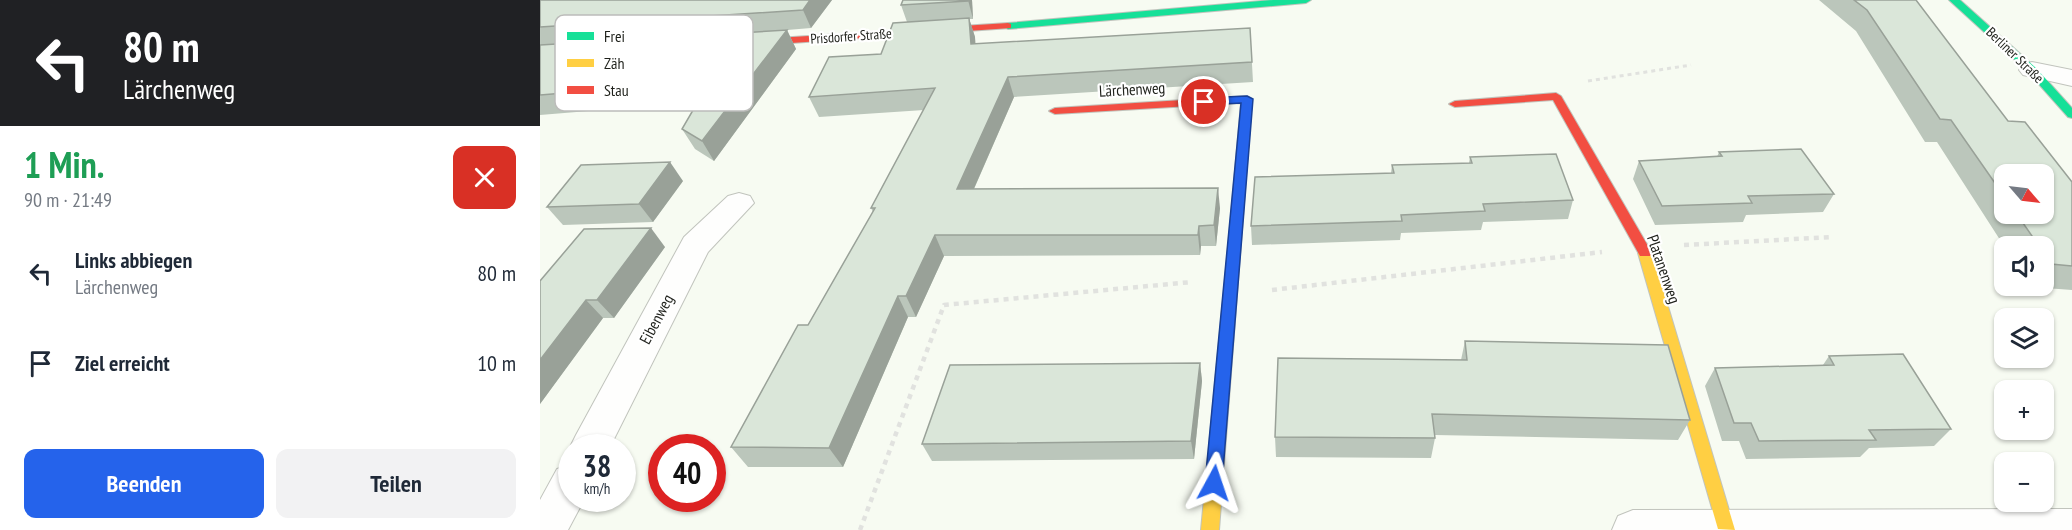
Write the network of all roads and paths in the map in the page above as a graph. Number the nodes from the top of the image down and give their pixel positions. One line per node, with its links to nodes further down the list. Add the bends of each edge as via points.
1 (1306, 0): 3 (street, Prisdorfer Straße, via 1005,26)
2 (1954, 0): 5 (street, Berliner Straße)
3 (753, 42)
4 (1691, 65): 7 (path, via 1563,84)
5 (2032, 70): 6 (street); 10 (street, Berliner Straße)
6 (2072, 78)
7 (1556, 96): 8 (street); 13 (street, Platanenweg)
8 (1455, 104)
9 (1055, 111): 14 (street, Lärchenweg, via 1247,99)
10 (2072, 115)
11 (739, 203): 16 (street, Eibenweg, via 695,245)
12 (1833, 237): 13 (path)
13 (1642, 247): 15 (path); 18 (street, Platanenweg)
14 (1232, 278): 15 (street, Lärchenweg); 21 (path, via 944,305)
15 (1230, 295): 22 (street, Lärchenweg)
16 (597, 434)
17 (558, 508): 20 (street)
18 (1727, 529): 19 (street); 23 (street)
19 (2072, 529)
20 (546, 530)
21 (860, 530)
22 (1210, 530)
23 (1633, 530)

